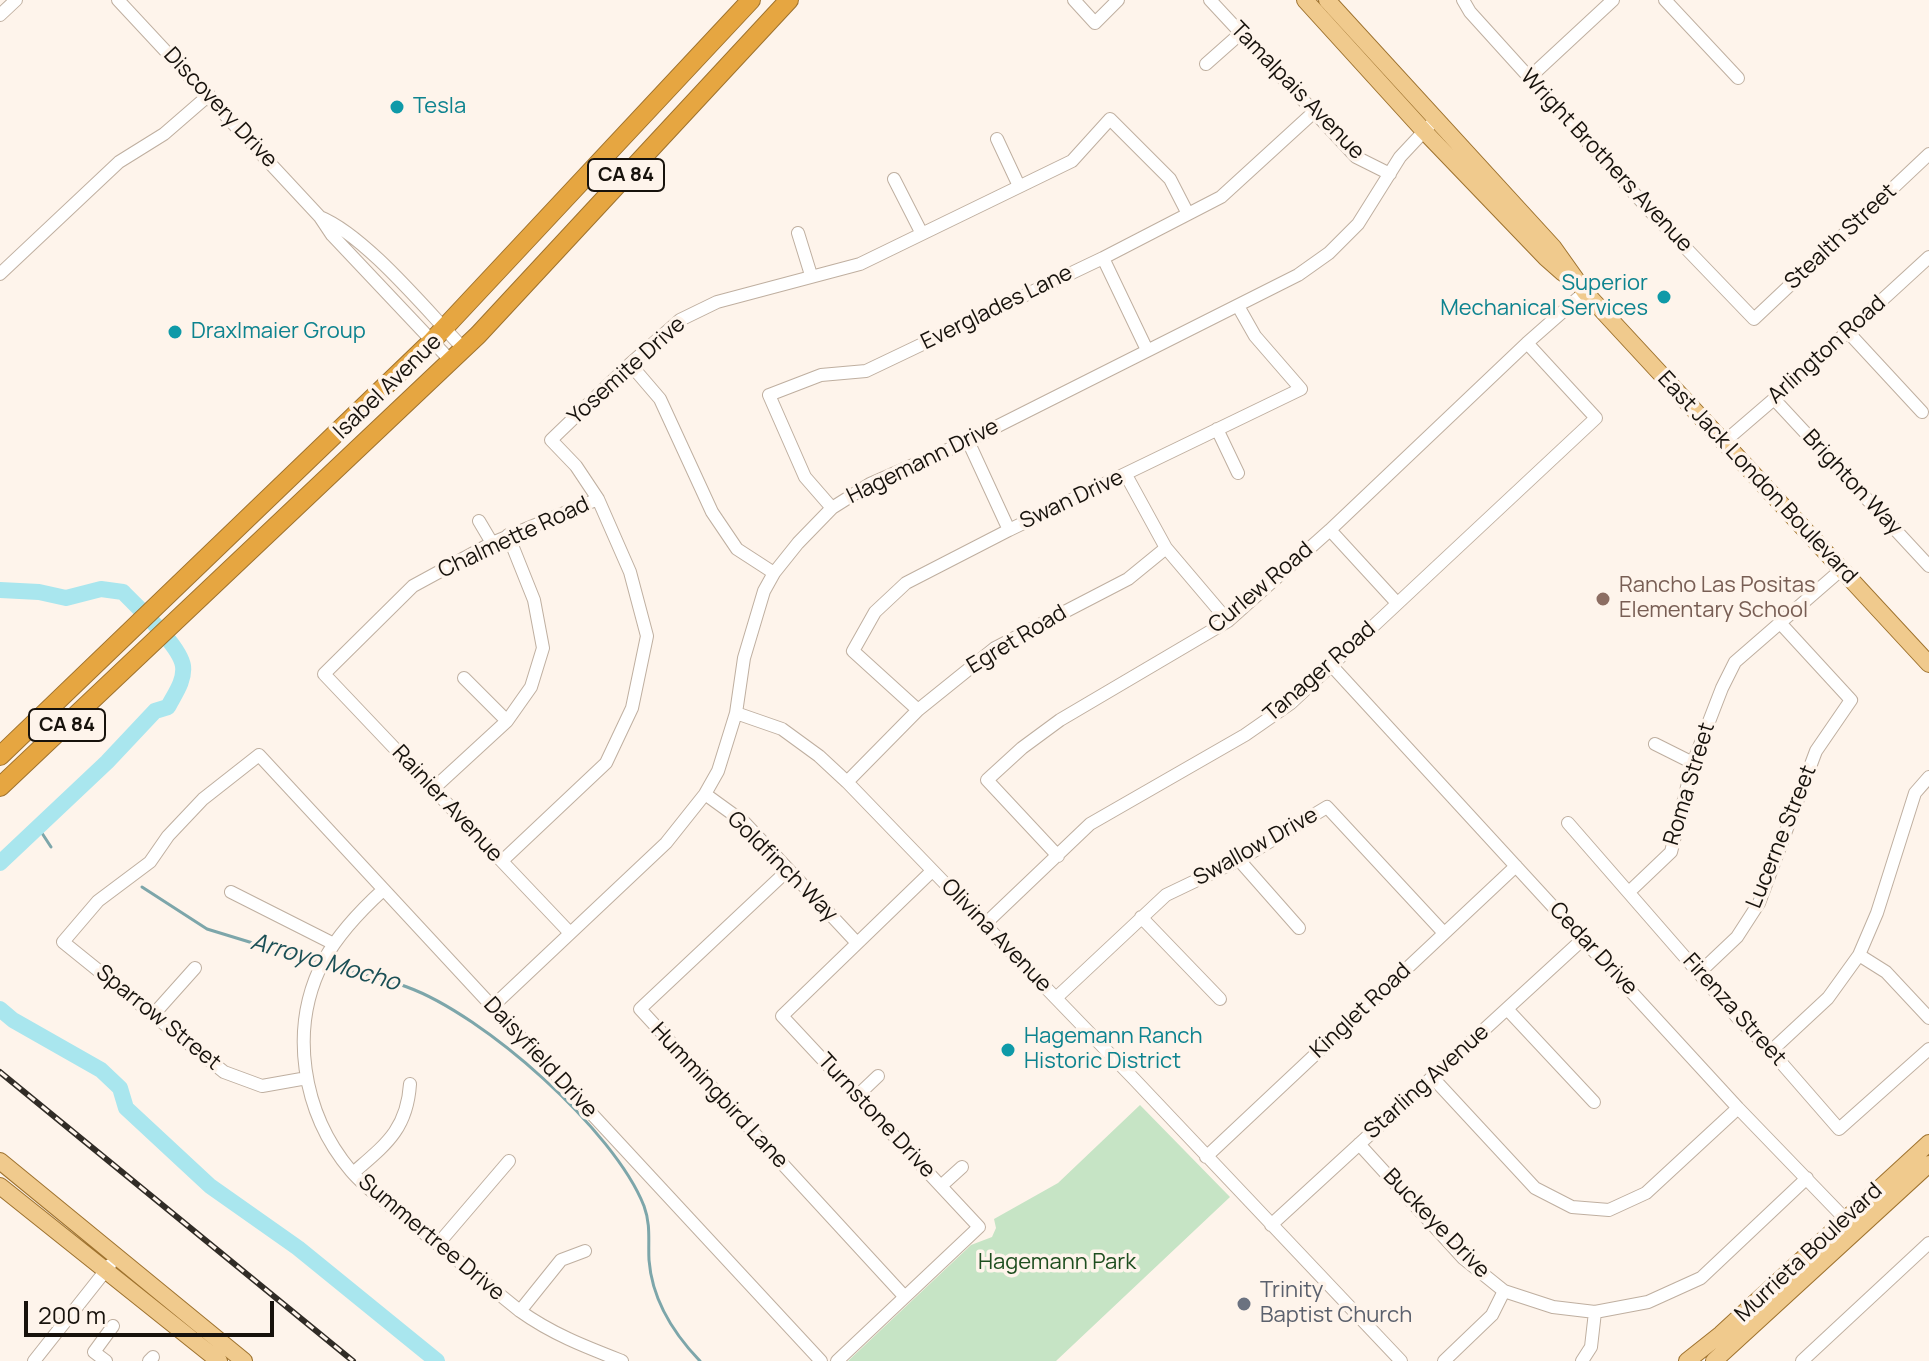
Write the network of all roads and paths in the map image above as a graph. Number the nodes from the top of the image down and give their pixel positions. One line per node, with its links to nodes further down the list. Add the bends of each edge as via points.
1 (16, 0): 13 (street)
2 (118, 0): 18 (street, Discovery Drive)
3 (751, 0): 37 (highway, Isabel Avenue / CA 84)
4 (789, 0): 40 (highway, Isabel Avenue / CA 84)
5 (1074, 0): 6 (street, via 1095,23)
6 (1118, 0)
7 (1210, 0): 14 (street, Tamalpais Avenue)
8 (1305, 0): 20 (main road, East Jack London Boulevard)
9 (1327, 0): 20 (main road, East Jack London Boulevard)
10 (1463, 0): 16 (street, Wright Brothers Avenue)
11 (1613, 0): 16 (street)
12 (1665, 0): 17 (street)
13 (0, 15)
14 (1241, 33): 15 (street); 19 (street, Tamalpais Avenue)
15 (1206, 64)
16 (1529, 78): 35 (street, Wright Brothers Avenue)
17 (1738, 78)
18 (209, 95): 31 (street, via 164,134 119,162); 37 (street, Discovery Drive, via 332,235)
19 (1314, 112): 23 (street, Tamalpais Avenue, via 1356,157); 26 (street, Everglades Lane, via 1221,197)
20 (1430, 125): 23 (street, Hagemann Drive); 33 (main road, East Jack London Boulevard, via 1553,247)
21 (997, 139): 25 (street)
22 (1929, 154): 35 (street, Stealth Street)
23 (1390, 174): 34 (street, Hagemann Drive, via 1358,224 1329,253)
24 (894, 179): 27 (street)
25 (1019, 186): 26 (street, Yosemite Drive, via 1072,161 1110,119 1170,179); 27 (street, Yosemite Drive)
26 (1188, 214): 29 (street, Everglades Lane)
27 (921, 232): 32 (street, Yosemite Drive, via 860,264)
28 (798, 233): 32 (street)
29 (1103, 258): 39 (street); 50 (street, Everglades Lane, via 866,371 821,375 769,395 805,477)
30 (1926, 266): 36 (street, Arlington Road)
31 (0, 274)
32 (811, 275): 41 (street, Yosemite Drive, via 717,302 680,320)
33 (1585, 292): 38 (street, Curlew Road); 46 (main road, East Jack London Boulevard)
34 (1238, 306): 39 (street, Hagemann Drive); 44 (street, Swan Drive, via 1255,336 1301,389)
35 (1754, 319)
36 (1847, 331): 42 (street, Arlington Road); 43 (street)
37 (438, 335): 40 (street, Discovery Drive); 73 (highway, Isabel Avenue)
38 (1527, 343): 53 (street, Curlew Road); 62 (street, Tanager Road, via 1596,418)
39 (1147, 350): 45 (street, Hagemann Drive)
40 (457, 355): 77 (highway, Isabel Avenue / CA 84)
41 (630, 364): 49 (street, Yosemite Drive, via 551,440); 61 (street, via 660,399 712,512 737,549)
42 (1774, 399): 46 (street, Arlington Road); 58 (street, Brighton Way)
43 (1922, 412)
44 (1217, 429): 47 (street); 48 (street, Swan Drive)
45 (968, 441): 50 (street, Hagemann Drive, via 870,484); 52 (street)
46 (1724, 442): 60 (main road, East Jack London Boulevard)
47 (1238, 473)
48 (1126, 475): 52 (street, Swan Drive); 57 (street)
49 (598, 499): 54 (street, Chalmette Road); 85 (street, Yosemite Drive, via 630,572 647,636 632,708 606,763)
50 (832, 508): 61 (street, Hagemann Drive)
51 (479, 521): 55 (street)
52 (1009, 530): 69 (street, Swan Drive, via 906,583 875,612 853,651)
53 (1330, 530): 62 (street); 63 (street, Curlew Road)
54 (508, 535): 55 (street, Chalmette Road); 71 (street, via 534,600 543,648 531,687)
55 (492, 543): 67 (street, Chalmette Road, via 413,586)
56 (1929, 545): 58 (street)
57 (1166, 548): 63 (street); 69 (street, Egret Road, via 1128,579 995,648)
58 (1918, 555): 59 (street, Brighton Way)
59 (1929, 566)
60 (1842, 569): 64 (street, Roma Street); 65 (main road, East Jack London Boulevard)
61 (774, 573): 70 (street, Hagemann Drive, via 744,658)
62 (1397, 603): 66 (street, Tanager Road)
63 (1228, 621): 83 (street, Curlew Road, via 1060,720 987,780)
64 (1782, 625): 74 (street, Roma Street, via 1735,662); 103 (street, Lucerne Street, via 1851,700 1816,751 1759,903 1737,937)
65 (1929, 664)
66 (1331, 665): 83 (street, Tanager Road, via 1257,727 1090,824); 86 (street, Cedar Drive)
67 (324, 674): 78 (street, Rainier Avenue)
68 (464, 678): 71 (street)
69 (918, 710): 76 (street, Egret Road)
70 (736, 713): 76 (street, Olivina Avenue, via 782,729); 80 (street, Hagemann Drive)
71 (507, 721): 78 (street)
72 (1655, 744): 74 (street)
73 (0, 756)
74 (1693, 763): 91 (street, Roma Street, via 1671,852)
75 (1929, 777): 79 (street)
76 (847, 782): 88 (street, Olivina Avenue)
77 (0, 787)
78 (433, 789): 85 (street, Rainier Avenue)
79 (1915, 793): 81 (street); 101 (street)
80 (705, 794): 87 (street, Goldfinch Way, via 745,823); 95 (street, Hagemann Drive, via 666,843)
81 (1929, 800)
82 (1568, 823): 91 (street, Firenza Street)
83 (1058, 856): 93 (street, Tanager Road)
84 (1239, 860): 92 (street, Swallow Drive, via 1166,895); 94 (street); 96 (street, Swallow Drive, via 1327,807)
85 (502, 861): 95 (street, Rainier Avenue)
86 (1516, 866): 96 (street, Kinglet Road); 97 (street, Cedar Drive)
87 (788, 870): 99 (street, Goldfinch Way); 138 (street, Hummingbird Lane, via 640,1009)
88 (932, 871): 93 (street, Olivina Avenue); 99 (street, Turnstone Drive)
89 (383, 890): 98 (street, Daisyfield Drive, via 259,755 203,799 150,862 98,901); 100 (street, Summertree Drive); 106 (street, Daisyfield Drive)
90 (231, 892): 100 (street)
91 (1629, 892): 103 (street, Firenza Street)
92 (1141, 917): 104 (street, Swallow Drive); 105 (street)
93 (984, 925): 104 (street, Olivina Avenue)
94 (1299, 928)
95 (570, 933): 106 (street, Hagemann Drive)
96 (1444, 933): 121 (street, Kinglet Road)
97 (1583, 939): 107 (street, Starling Avenue); 118 (street, Cedar Drive)
98 (63, 942): 108 (street, Sparrow Street)
99 (857, 943): 116 (street, Turnstone Drive, via 782,1016)
100 (334, 944): 113 (street, Summertree Drive, via 308,1007)
101 (1859, 955): 109 (street, via 1886,972); 111 (street, via 1828,998)
102 (195, 968): 108 (street)
103 (1700, 972): 111 (street, Firenza Street)
104 (1056, 998): 121 (street, Olivina Avenue)
105 (1220, 999)
106 (492, 1007): 148 (street, Daisyfield Drive)
107 (1507, 1009): 114 (street, Starling Avenue); 117 (street)
108 (153, 1015): 113 (street, Sparrow Street, via 224,1072 262,1086)
109 (1929, 1018)
110 (1929, 1049): 111 (street, Firenza Street, via 1839,1129)
111 (1771, 1051)
112 (878, 1076): 116 (street)
113 (307, 1078): 126 (street, Summertree Drive, via 320,1125)
114 (1433, 1078): 118 (street, via 1535,1188 1572,1207 1609,1210 1646,1193); 120 (street, Starling Avenue)
115 (410, 1084): 126 (street, via 409,1108 393,1138)
116 (858, 1095): 129 (street, Turnstone Drive)
117 (1594, 1102)
118 (1738, 1108): 127 (street, Cedar Drive)
119 (1929, 1143): 131 (main road, Murrieta Boulevard)
120 (1359, 1144): 130 (street, Starling Avenue); 137 (street, Buckeye Drive, via 1463,1258)
121 (1206, 1157): 130 (street, Olivina Avenue)
122 (0, 1161): 135 (main road)
123 (509, 1161): 133 (street)
124 (1929, 1164): 131 (main road, Murrieta Boulevard)
125 (962, 1167): 129 (street)
126 (353, 1173): 133 (street, Summertree Drive)
127 (1807, 1178): 131 (street, Cedar Drive); 140 (street, Buckeye Drive, via 1701,1278 1648,1302)
128 (0, 1186): 136 (main road)
129 (941, 1186): 138 (street, Turnstone Drive, via 979,1227)
130 (1271, 1225): 150 (street, Olivina Avenue)
131 (1851, 1225): 153 (main road, Murrieta Boulevard); 154 (main road, Murrieta Boulevard)
132 (1929, 1243): 142 (street)
133 (438, 1244): 139 (street, Summertree Drive)
134 (585, 1251): 139 (street, via 561,1260)
135 (117, 1256): 136 (street); 146 (main road)
136 (106, 1270): 143 (street); 145 (main road)
137 (1504, 1291): 140 (street, Buckeye Drive, via 1553,1307); 151 (street, via 1492,1315)
138 (904, 1296): 149 (street, Turnstone Drive)
139 (520, 1311): 147 (street, Summertree Drive, via 572,1342)
140 (1595, 1312): 152 (street, via 1591,1347)
141 (113, 1326): 144 (street, via 94,1352)
142 (1807, 1359)
143 (34, 1361)
144 (106, 1361)
145 (219, 1361)
146 (244, 1361)
147 (622, 1361)
148 (821, 1361)
149 (837, 1361)
150 (1401, 1361)
151 (1444, 1361)
152 (1582, 1361)
153 (1687, 1361)
154 (1714, 1361)

